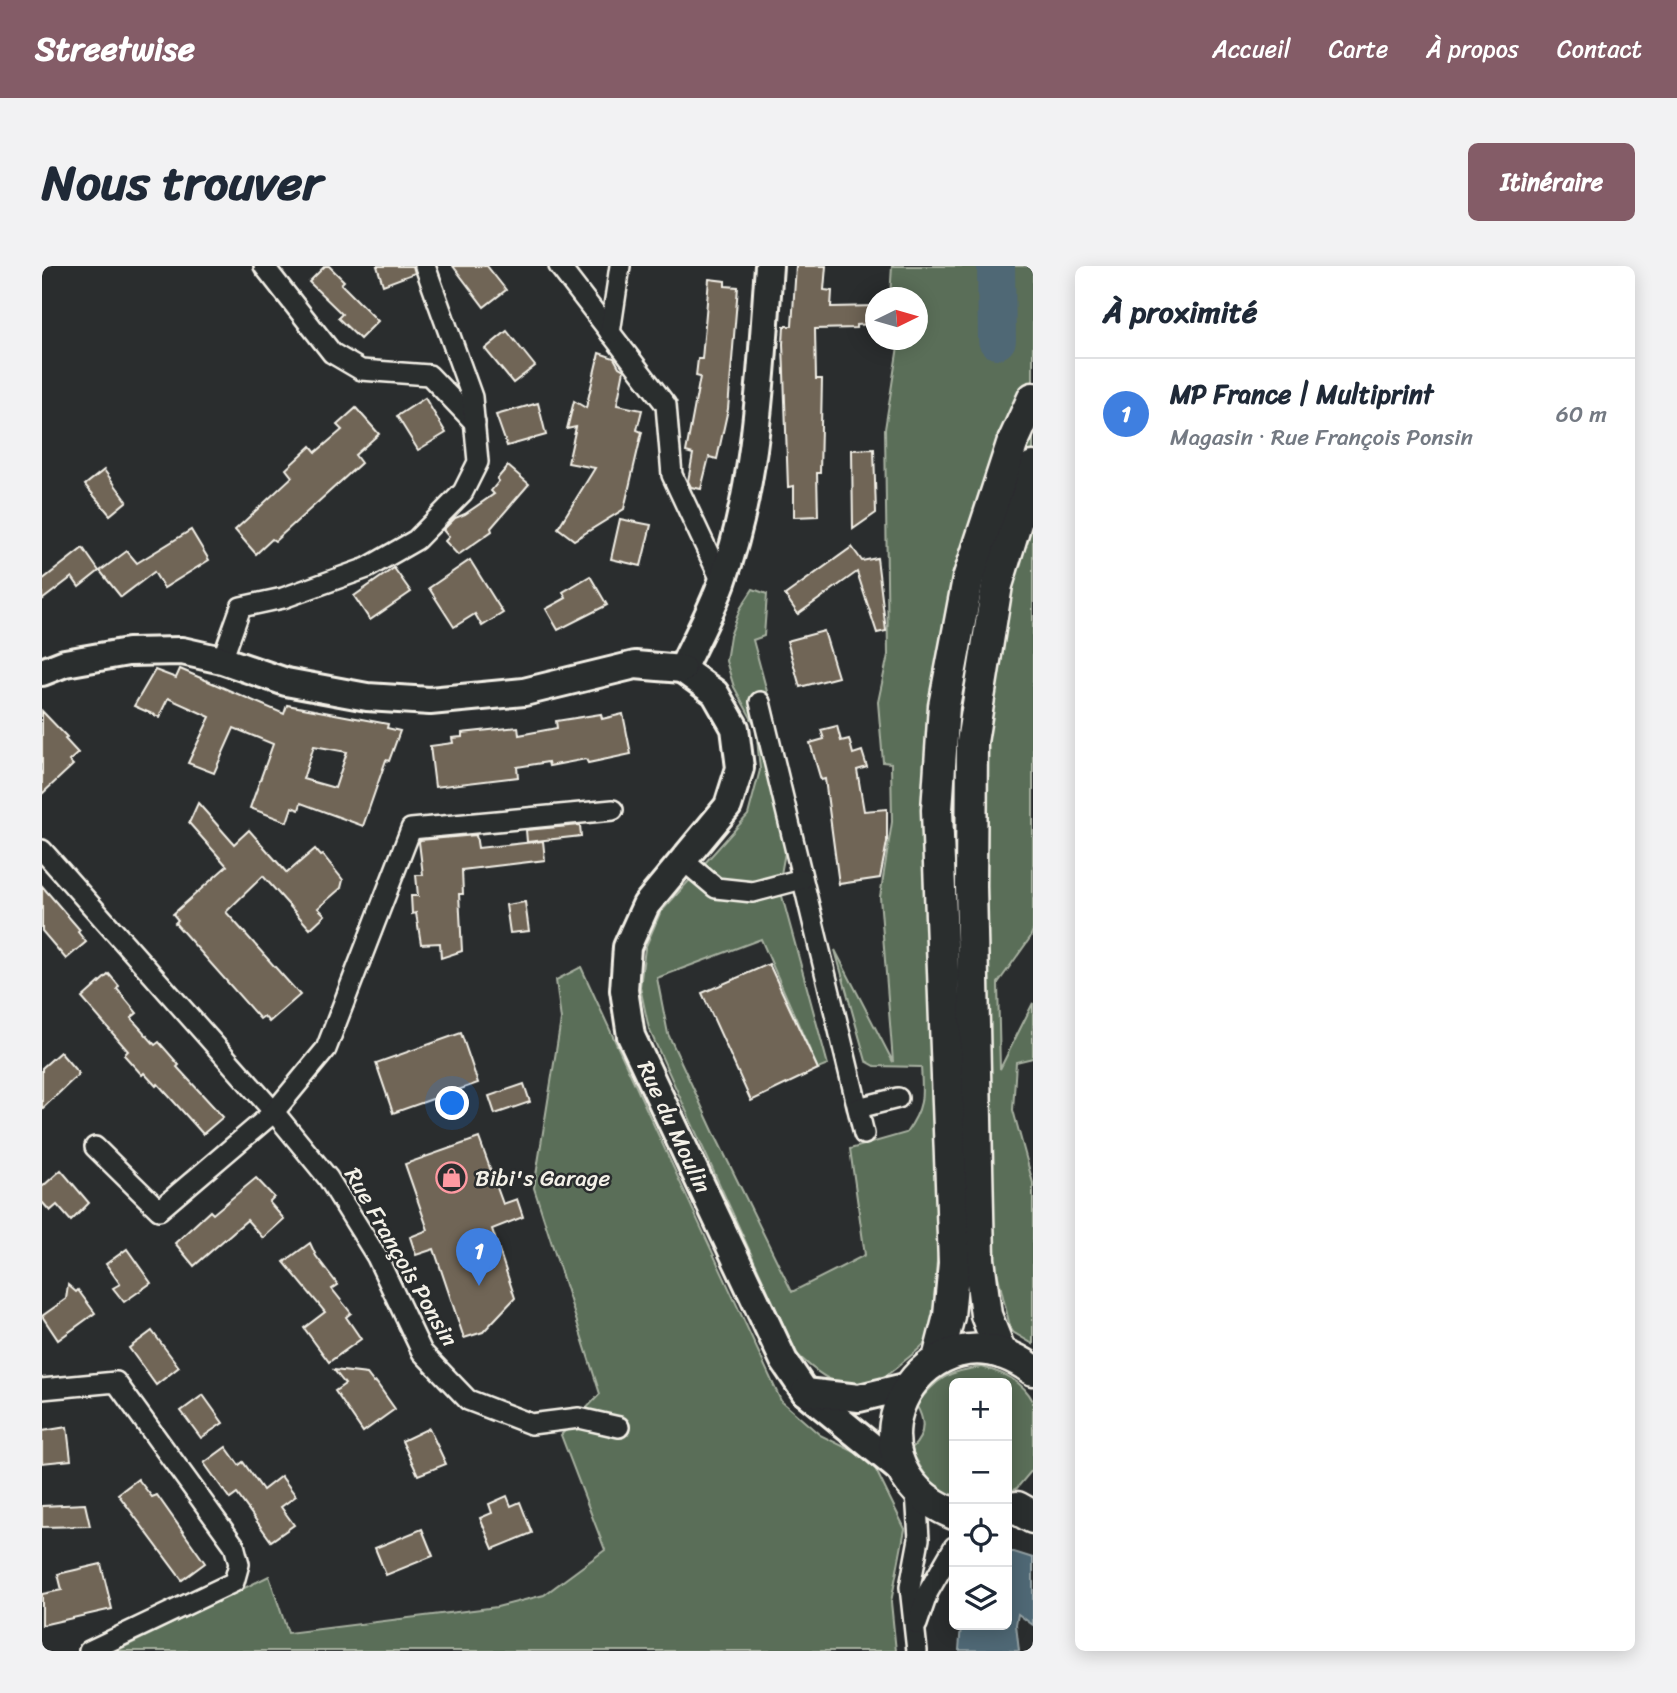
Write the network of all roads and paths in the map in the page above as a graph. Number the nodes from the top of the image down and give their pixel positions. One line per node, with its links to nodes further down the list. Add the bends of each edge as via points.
1 (264, 266): 8 (street, via 332,353 361,370 429,375)
2 (425, 266): 8 (street, via 472,397)
3 (559, 266): 6 (street)
4 (620, 266): 6 (street)
5 (769, 266): 10 (main road, via 755,444)
6 (610, 333): 10 (street, via 666,405 672,475)
7 (1033, 398): 25 (main road, via 1012,444 968,579 944,706 937,810 954,1263)
8 (475, 423): 11 (street, via 478,462 463,492 416,540 367,568 283,598 241,607)
9 (1033, 467): 24 (main road, via 997,585 972,742 979,1259 986,1315)
10 (722, 582): 12 (main road)
11 (222, 660): 12 (main road, via 286,682 368,697 430,701 524,692 635,665); 13 (main road, via 182,651 128,652 65,663)
12 (682, 669): 17 (main road, Rue du Moulin, via 715,693 735,728 740,768 728,806)
13 (42, 672)
14 (760, 702): 18 (street)
15 (613, 810): 21 (street, via 411,829 326,1049)
16 (42, 850): 21 (street, Rue François Ponsin)
17 (684, 861): 18 (street, via 716,888 753,892); 29 (main road, Rue du Moulin, via 646,905 627,947 624,990 631,1035 784,1361)
18 (802, 879): 20 (street)
19 (898, 1098): 20 (street)
20 (858, 1108): 22 (street)
21 (274, 1112): 23 (street, via 159,1210); 30 (street, Rue François Ponsin, via 328,1178 377,1257 422,1352 467,1400 531,1424 579,1418)
22 (864, 1134)
23 (95, 1147)
24 (1001, 1353): 25 (main road, via 979,1349); 26 (main road)
25 (939, 1359): 27 (main road)
26 (1033, 1370)
27 (909, 1387): 29 (main road, via 859,1398); 31 (main road, via 895,1421 895,1447)
28 (42, 1389): 35 (street, via 116,1382 234,1545 239,1564 234,1582)
29 (805, 1392): 31 (main road, Rue du Moulin)
30 (619, 1427)
31 (909, 1481): 32 (main road, via 934,1506); 34 (street, via 919,1539 910,1587)
32 (949, 1512)
33 (949, 1556): 34 (street, via 928,1592)
34 (915, 1643)
35 (89, 1651)

